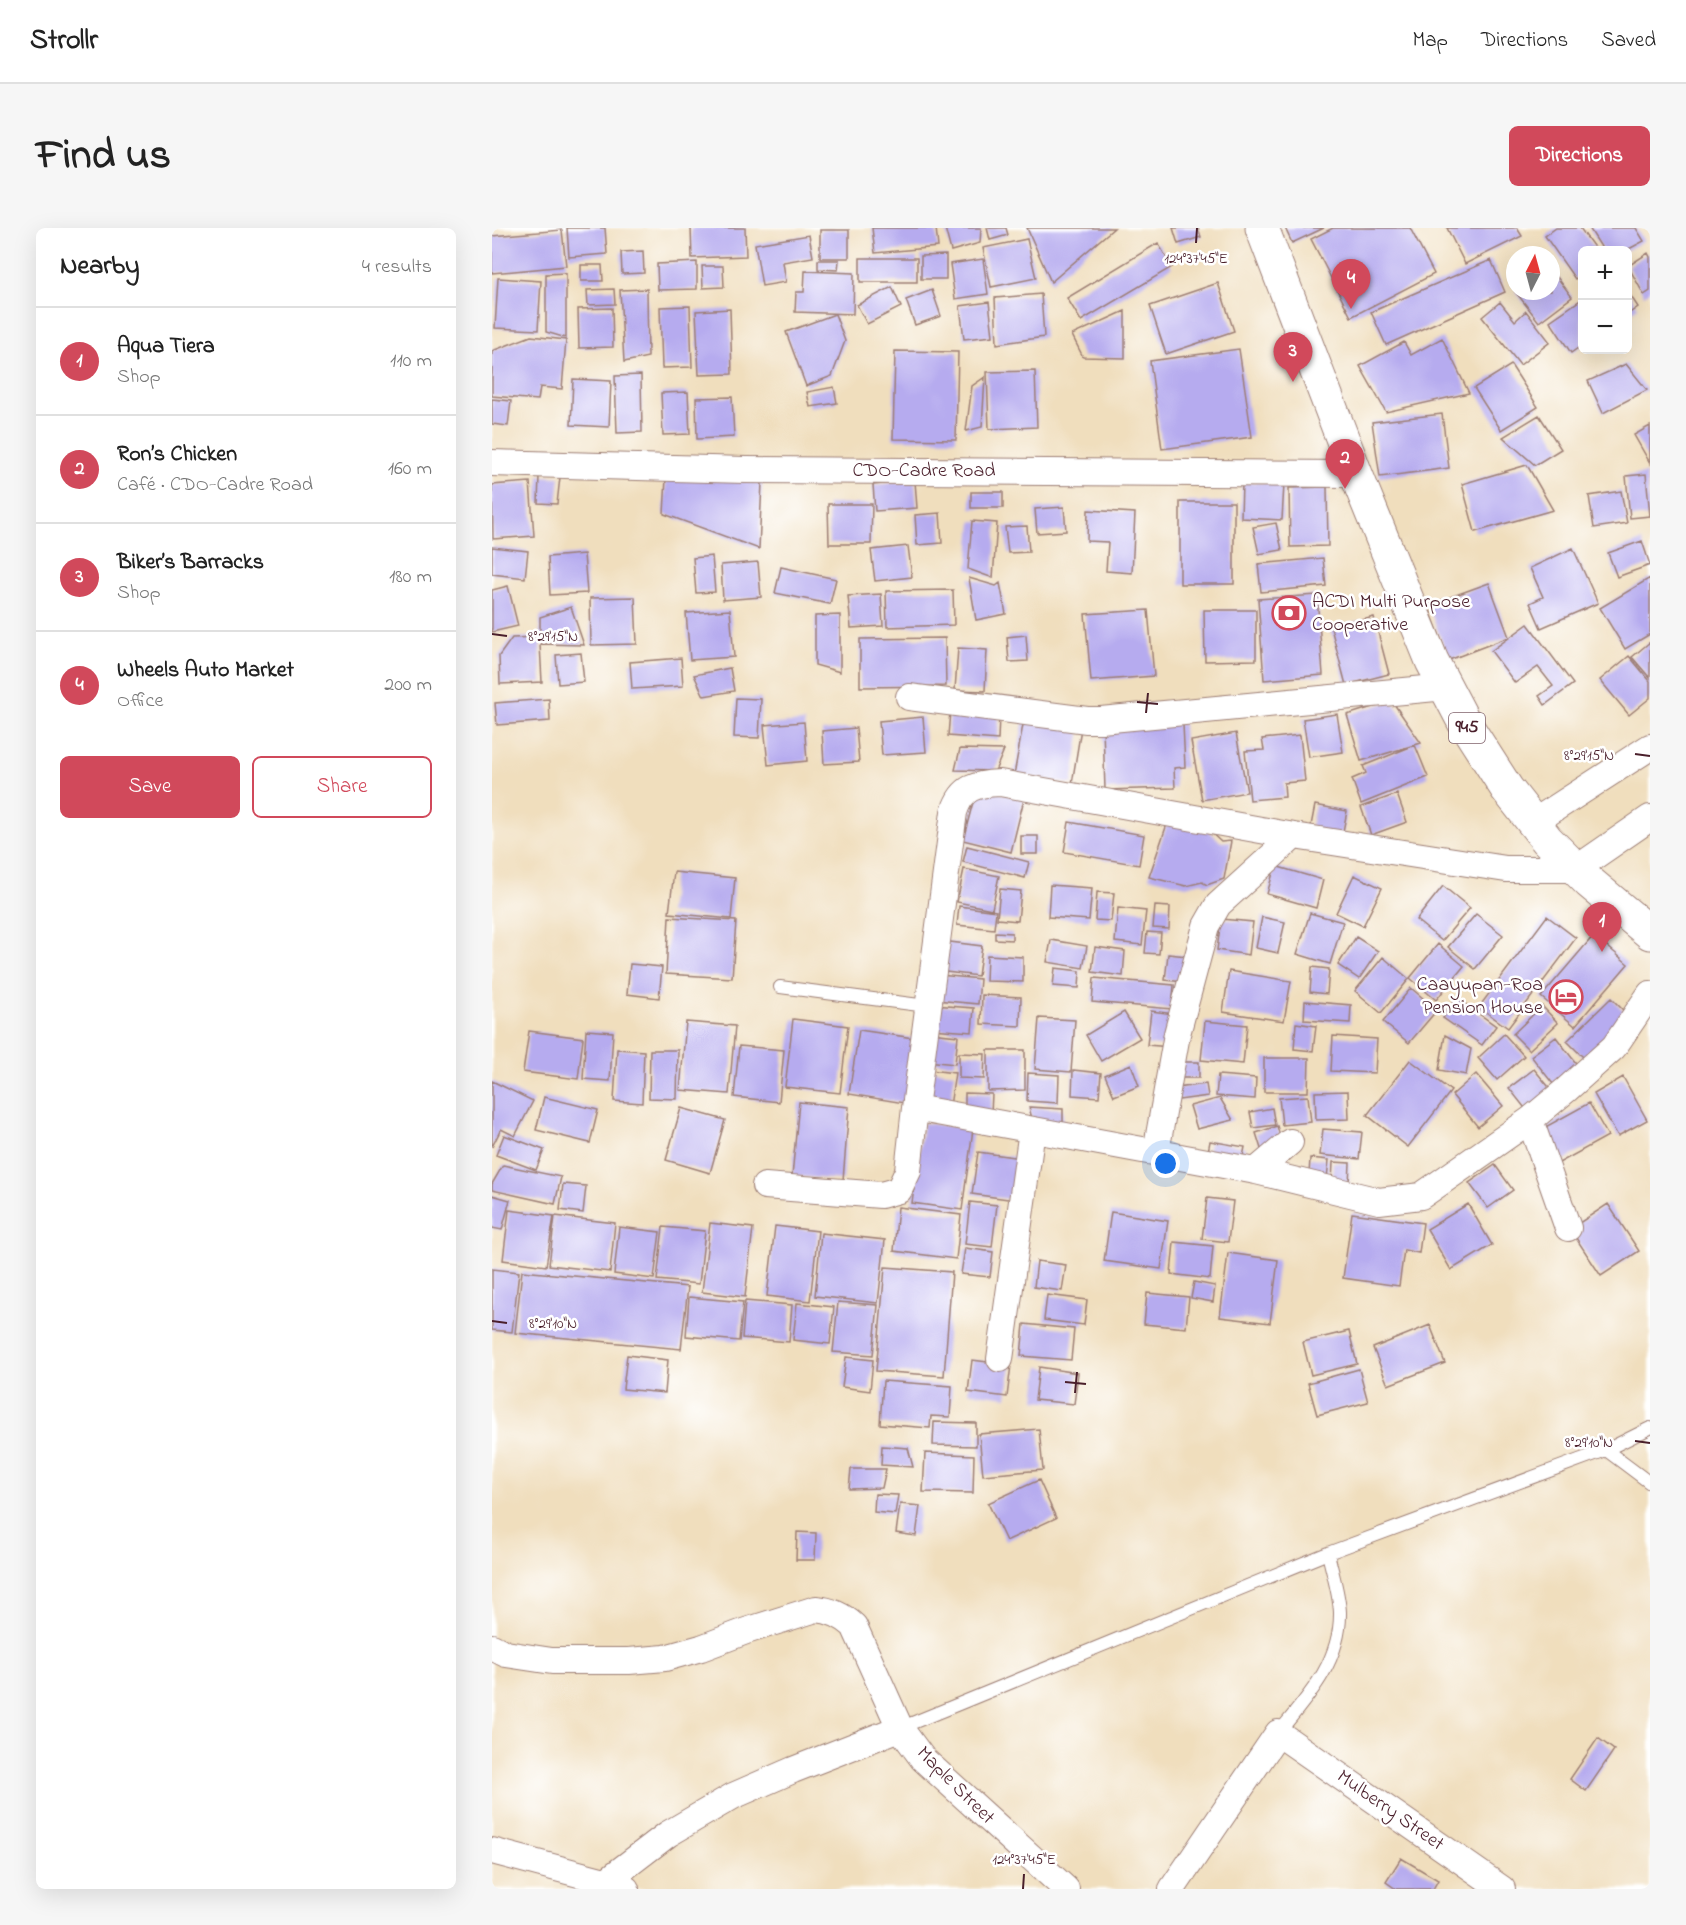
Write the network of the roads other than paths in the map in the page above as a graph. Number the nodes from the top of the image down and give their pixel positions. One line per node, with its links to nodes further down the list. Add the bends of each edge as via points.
1 (1263, 228): 3 (main road, 945)
2 (492, 464): 3 (street, CDO-Cadre Road)
3 (1356, 474): 4 (main road, 945)
4 (1446, 687): 5 (street, via 1101,720); 8 (main road, 945, via 1487,759)
5 (909, 697)
6 (1650, 747): 8 (street)
7 (1650, 818): 10 (street)
8 (1534, 822): 10 (main road, 945)
9 (1293, 836): 10 (street, via 1506,869); 14 (street, via 1000,783 973,787 957,800 954,812); 19 (street, via 1218,905 1206,926 1177,1034)
10 (1576, 869): 11 (main road, 945)
11 (1650, 933)
12 (780, 987): 14 (lane)
13 (1650, 994): 16 (street, via 1614,1047)
14 (927, 1006): 15 (street)
15 (915, 1107): 17 (street); 21 (street, via 908,1171 899,1190 881,1195)
16 (1530, 1120): 20 (street, via 1421,1196 1379,1201); 22 (street)
17 (1032, 1130): 19 (street); 23 (street)
18 (1290, 1142): 20 (street)
19 (1156, 1152): 20 (street)
20 (1256, 1171)
21 (765, 1186)
22 (1568, 1228)
23 (1000, 1359)
24 (1650, 1428): 25 (lane)
25 (1606, 1450): 26 (lane); 27 (lane)
26 (1650, 1483)
27 (1328, 1553): 29 (lane); 30 (lane, via 1340,1611 1338,1638 1327,1667)
28 (492, 1647): 29 (street, Maple Street, via 506,1654 552,1661 665,1658 816,1609 828,1610 854,1626)
29 (900, 1728): 32 (street, via 733,1796 668,1834); 33 (street, Maple Street, via 923,1759)
30 (1278, 1733): 34 (street); 35 (street, Mulberry Street)
31 (492, 1851): 32 (street)
32 (609, 1886)
33 (1066, 1889)
34 (1172, 1889)
35 (1502, 1889)

